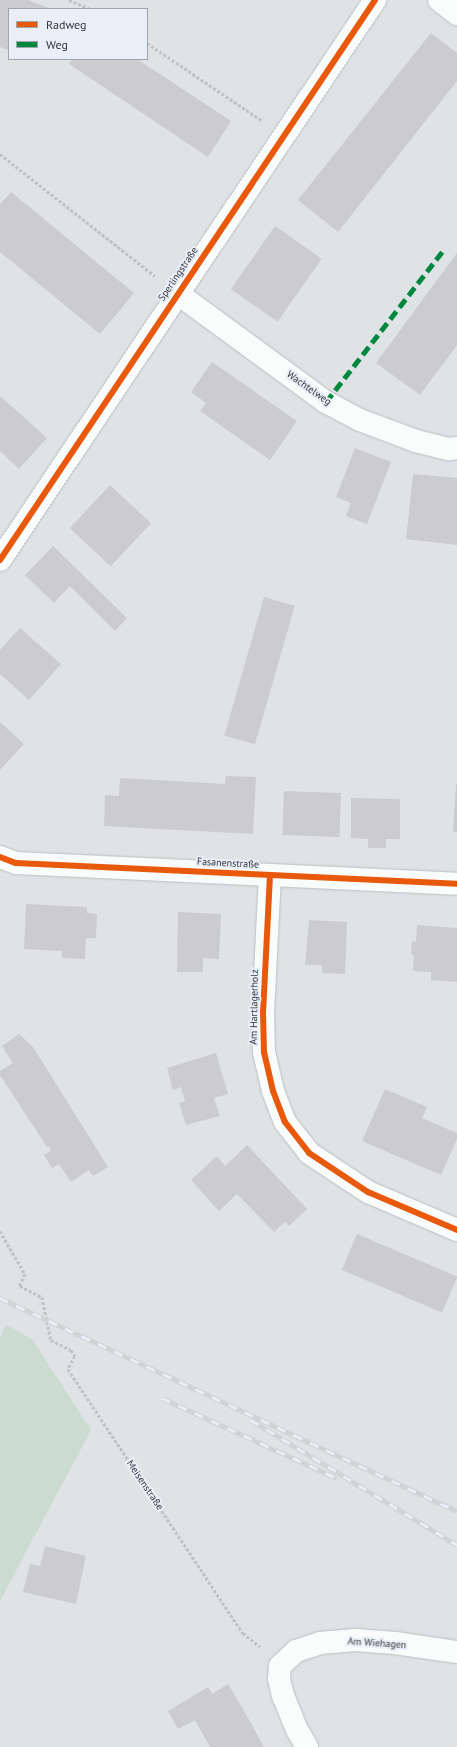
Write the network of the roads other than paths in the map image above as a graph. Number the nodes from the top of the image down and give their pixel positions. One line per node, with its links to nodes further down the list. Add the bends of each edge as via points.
1 (375, 0): 4 (street, Sperlingstraße)
2 (439, 0): 3 (street)
3 (457, 14)
4 (177, 293): 5 (street, Wachtelweg, via 326,402 360,420 416,441 449,449); 6 (street, Sperlingstraße)
5 (457, 448)
6 (0, 560)
7 (0, 857): 8 (street, Fasanenstraße, via 16,863)
8 (270, 875): 9 (street, Fasanenstraße); 10 (street, Am Hartlagerholz, via 263,1012 264,1052 273,1091 285,1122 309,1153 368,1192)
9 (457, 884)
10 (457, 1230)
11 (457, 1652): 12 (street, Am Wiehagen, via 355,1640 320,1643 296,1651 280,1666 279,1678 283,1696)
12 (307, 1747)

